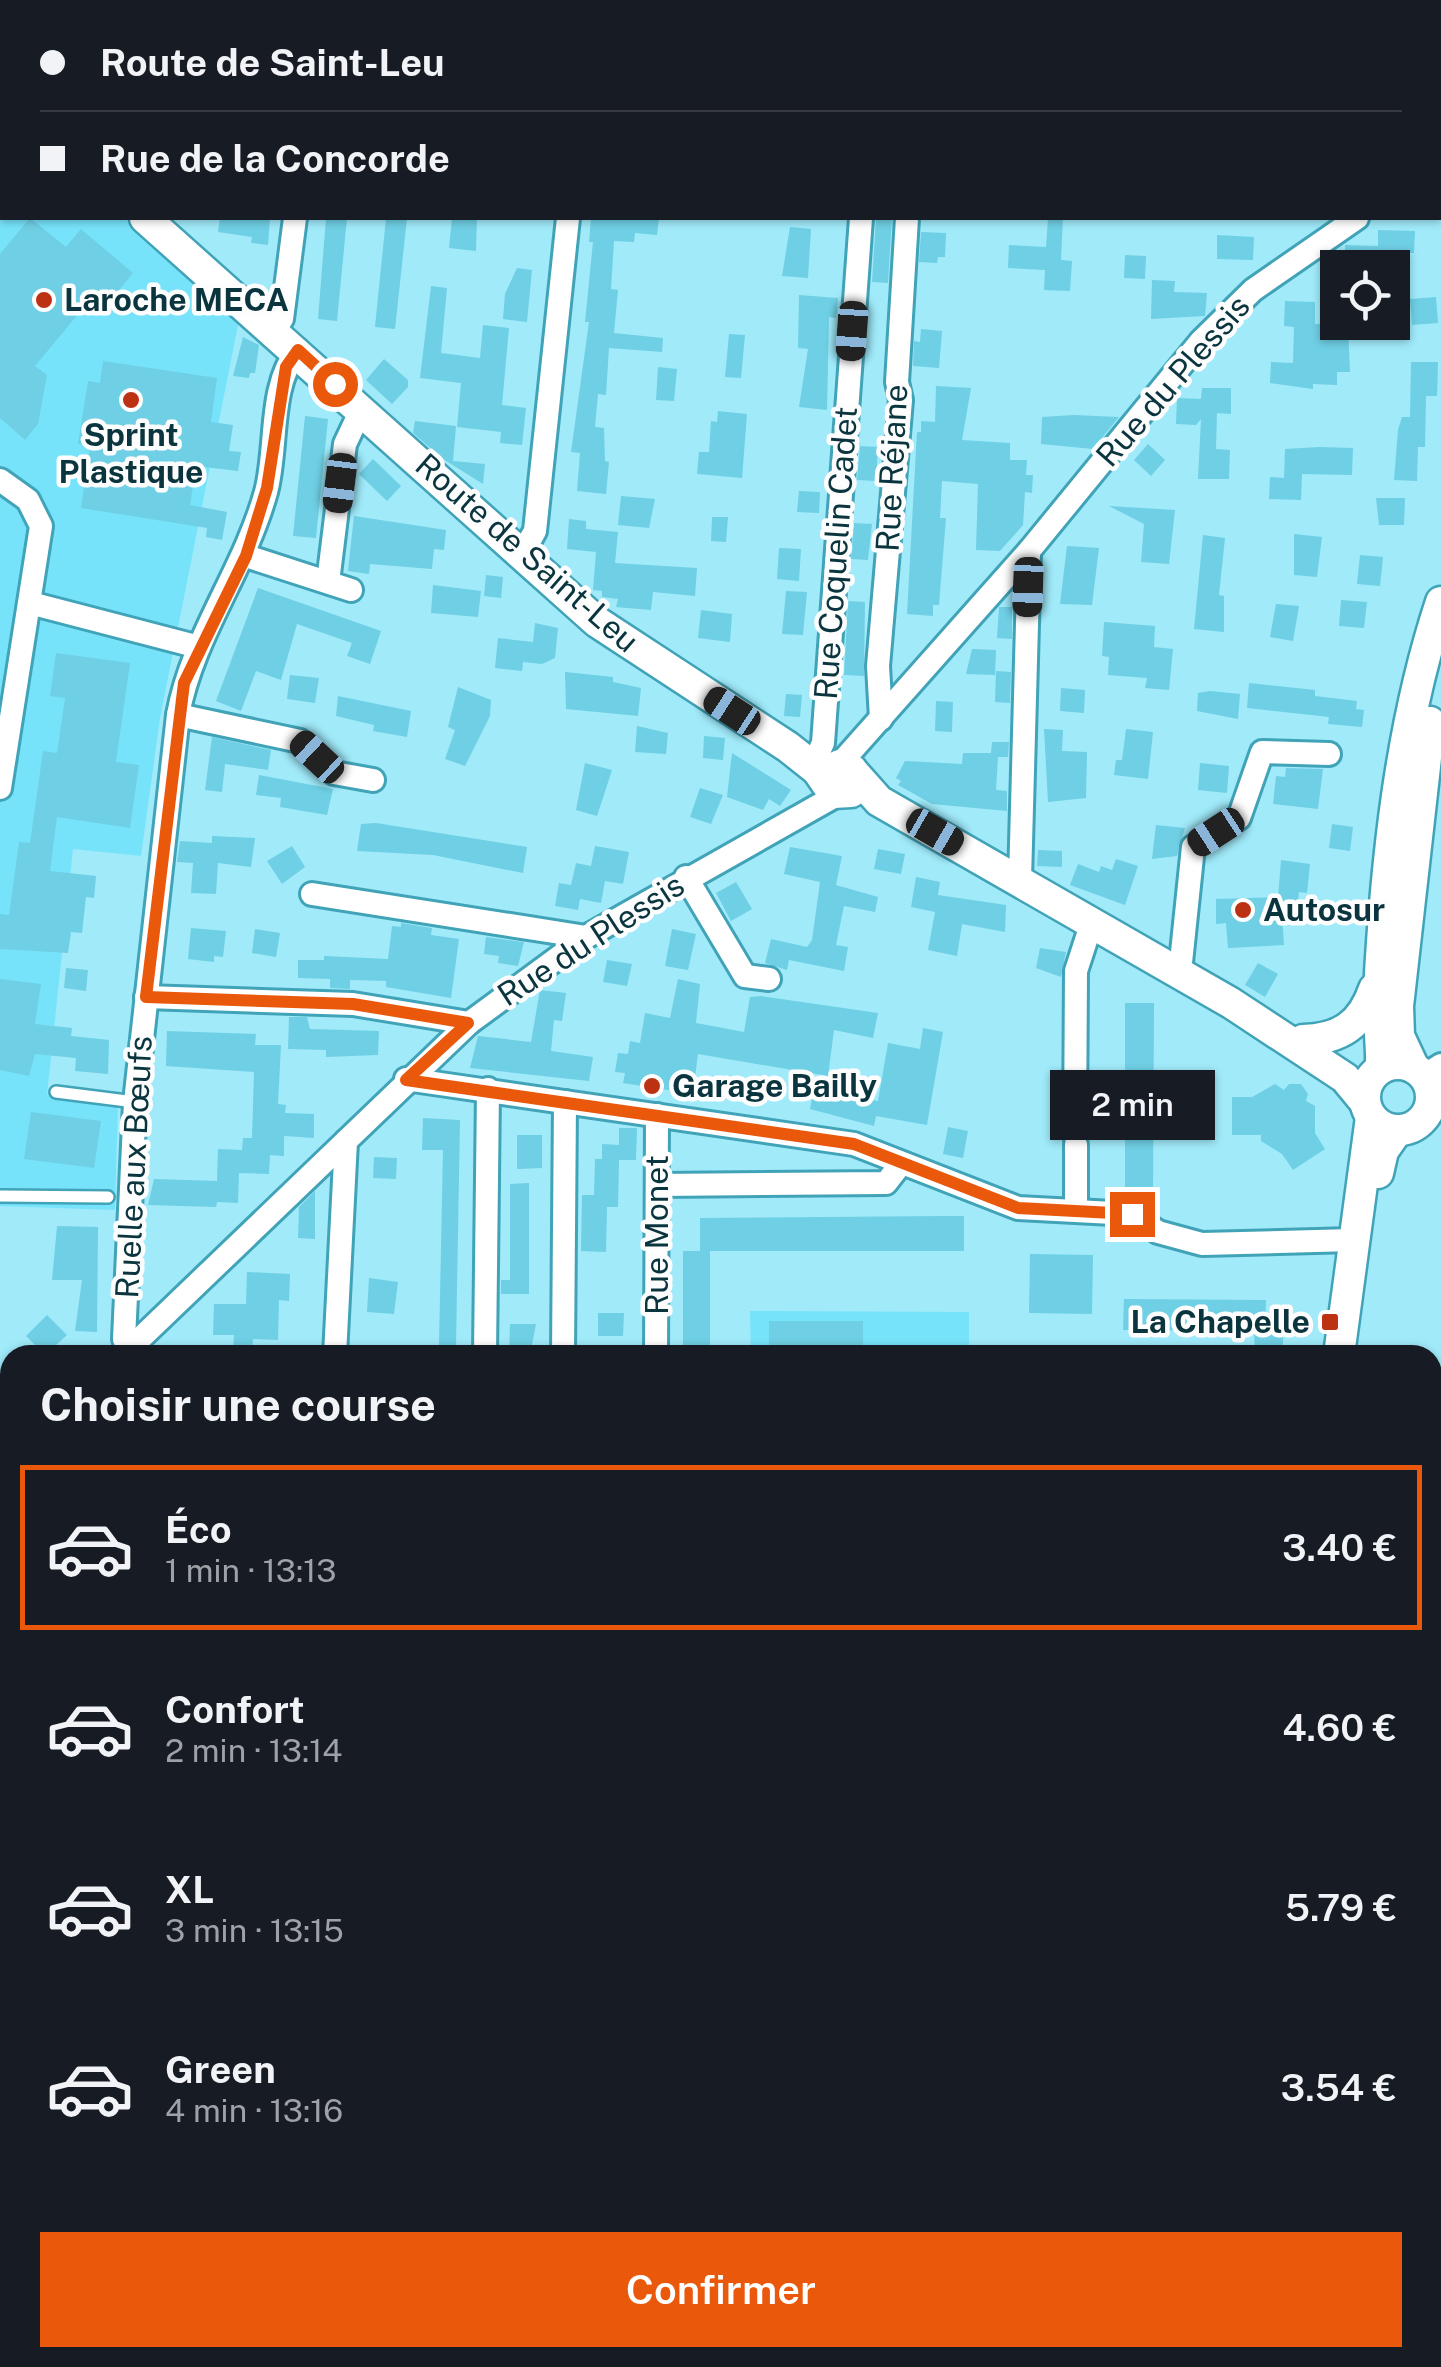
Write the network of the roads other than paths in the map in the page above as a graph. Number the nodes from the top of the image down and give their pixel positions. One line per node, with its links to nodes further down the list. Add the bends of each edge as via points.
1 (148, 220): 7 (street, Route de Saint-Leu)
2 (295, 220): 7 (street, Ruelle aux Bœufs)
3 (568, 220): 11 (street, via 536,531)
4 (861, 220): 23 (street, Rue Coquelin Cadet, via 823,743)
5 (908, 220): 21 (street, Rue Réjane, via 896,382 901,400 878,666)
6 (1354, 220): 10 (street, Rue du Plessis, via 1252,290)
7 (285, 338): 8 (street, Route de Saint-Leu); 12 (street, Ruelle aux Bœufs, via 267,488)
8 (362, 408): 11 (street, Route de Saint-Leu); 13 (street, via 345,444)
9 (0, 480): 15 (street, via 28,500 41,526)
10 (1029, 550): 21 (street, Rue du Plessis); 27 (street)
11 (522, 554): 23 (street, Route de Saint-Leu, via 610,631)
12 (246, 556): 13 (street); 17 (street, Ruelle aux Bœufs)
13 (328, 582): 14 (street)
14 (352, 590)
15 (32, 594): 17 (street); 19 (street)
16 (1441, 602): 31 (street, via 1404,747)
17 (199, 647): 20 (street, Ruelle aux Bœufs)
18 (1441, 674): 41 (street, via 1425,748 1398,1006)
19 (6, 701): 25 (street)
20 (178, 715): 24 (street, via 300,741 334,773); 34 (street, Ruelle aux Bœufs)
21 (881, 718): 23 (street, Rue du Plessis)
22 (1328, 754): 32 (street, via 1262,752 1239,818 1194,847)
23 (834, 776): 26 (street, Rue du Plessis); 27 (street, Route de Saint-Leu)
24 (372, 780)
25 (0, 788)
26 (686, 877): 30 (street, Rue du Plessis); 33 (street, via 745,976)
27 (1020, 880): 29 (street, Route de Saint-Leu)
28 (312, 894): 30 (street)
29 (1092, 922): 32 (street, Route de Saint-Leu); 50 (street, via 1076,971)
30 (586, 937): 36 (street, Rue du Plessis)
31 (1380, 967): 37 (street, via 1360,1019 1333,1036); 41 (street)
32 (1180, 972): 35 (street, Route de Saint-Leu)
33 (769, 979)
34 (146, 997): 36 (street, via 353,1004); 42 (street, Ruelle aux Bœufs)
35 (1231, 1003): 37 (street, Route de Saint-Leu); 41 (street, Route de Saint-Leu, via 1345,1078)
36 (468, 1023): 38 (street, Rue du Plessis)
37 (1303, 1040): 41 (street, Route de Saint-Leu)
38 (406, 1080): 39 (street); 45 (street, Rue du Plessis)
39 (488, 1088): 43 (street); 55 (street)
40 (56, 1092): 42 (lane)
41 (1408, 1096): 51 (street); 59 (street, via 1380,1163)
42 (135, 1102): 52 (street, Ruelle aux Bœufs)
43 (565, 1102): 44 (street); 56 (street)
44 (658, 1115): 46 (street, via 854,1144); 47 (street, Rue Monet)
45 (346, 1140): 53 (street, Rue du Plessis); 54 (street)
46 (900, 1165): 47 (street, via 886,1183); 50 (street, via 1018,1208)
47 (658, 1185): 57 (street, Rue Monet)
48 (0, 1196): 49 (lane)
49 (108, 1197)
50 (1076, 1209): 51 (street, via 1132,1214 1158,1232 1202,1244)
51 (1353, 1240): 58 (street)
52 (125, 1345)
53 (133, 1345)
54 (336, 1345)
55 (485, 1345)
56 (563, 1345)
57 (656, 1345)
58 (1340, 1345)
59 (1357, 1345)

